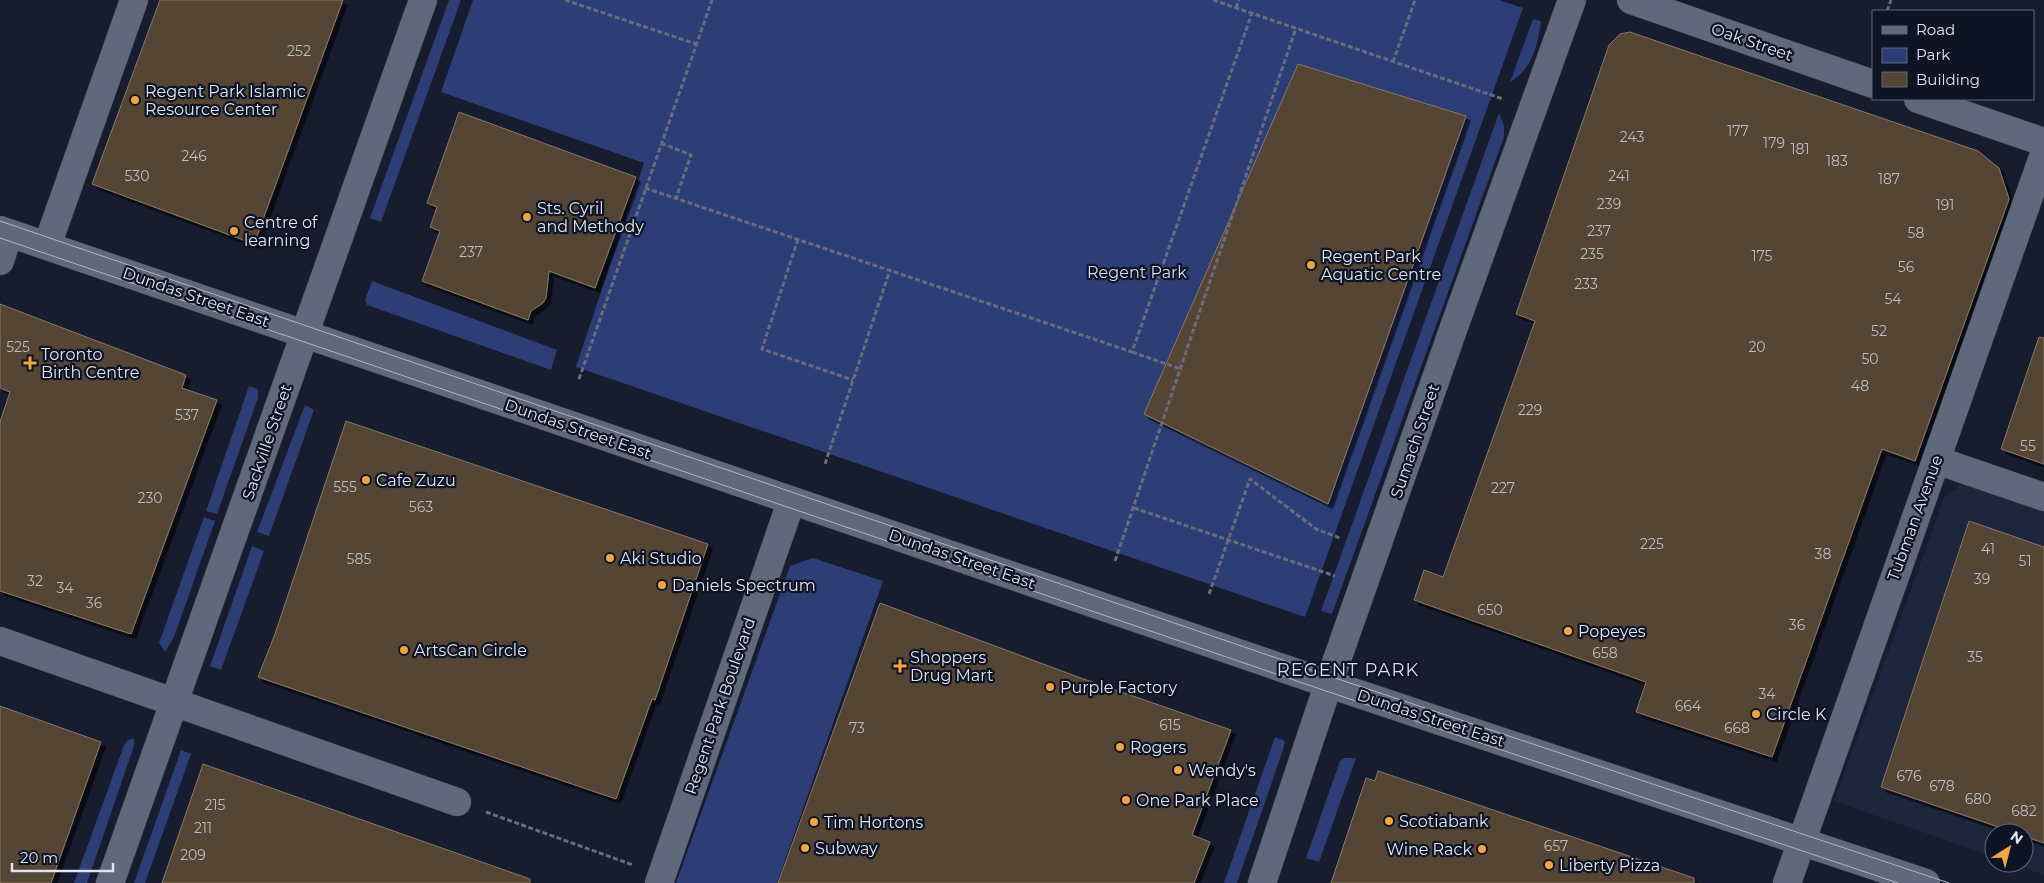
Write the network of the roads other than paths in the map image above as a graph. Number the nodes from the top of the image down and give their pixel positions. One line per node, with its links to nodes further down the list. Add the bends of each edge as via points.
1 (134, 0): 10 (street)
2 (423, 0): 12 (street, Sackville Street)
3 (1572, 0): 17 (street, Sumach Street)
4 (1631, 0): 5 (street, Oak Street)
5 (1872, 84)
6 (1921, 100): 7 (street)
7 (2044, 142)
8 (2044, 154): 13 (street, Tubman Avenue)
9 (4, 231): 10 (street, Dundas Street East); 11 (street)
10 (46, 246): 12 (street, Dundas Street East)
11 (0, 261)
12 (306, 334): 15 (street, Dundas Street East); 18 (street, Sackville Street)
13 (1936, 460): 14 (street); 20 (street, Tubman Avenue)
14 (2044, 497)
15 (791, 502): 17 (street, Dundas Street East); 21 (street, Regent Park Boulevard)
16 (0, 641): 18 (street)
17 (1329, 684): 20 (street, Dundas Street East); 23 (street, Sumach Street)
18 (175, 702): 19 (street); 22 (street, Sackville Street)
19 (457, 802)
20 (1801, 841): 24 (street, Tubman Avenue); 25 (street, Dundas Street East)
21 (661, 879)
22 (110, 883)
23 (1262, 883)
24 (1787, 883)
25 (1926, 883)

